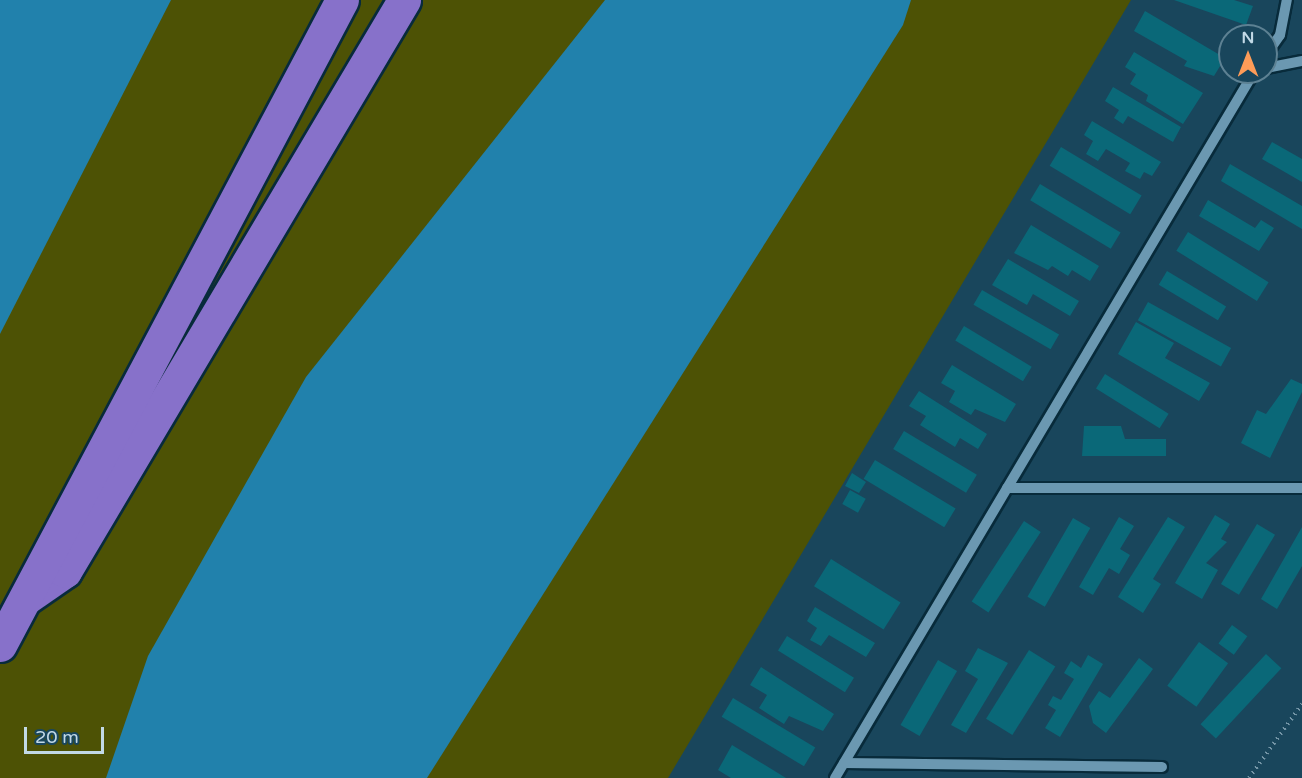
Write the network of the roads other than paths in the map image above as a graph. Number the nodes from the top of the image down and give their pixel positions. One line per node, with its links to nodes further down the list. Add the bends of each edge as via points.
1 (342, 0): 10 (highway)
2 (404, 0): 10 (highway, via 65,571)
3 (1287, 0): 4 (lane)
4 (1278, 38)
5 (1302, 61): 6 (lane)
6 (1278, 66)
7 (1247, 84): 8 (lane)
8 (1007, 488): 9 (lane); 12 (lane)
9 (1302, 488)
10 (22, 600): 11 (highway)
11 (0, 645)
12 (844, 763): 13 (lane); 14 (lane)
13 (1162, 767)
14 (835, 778)

